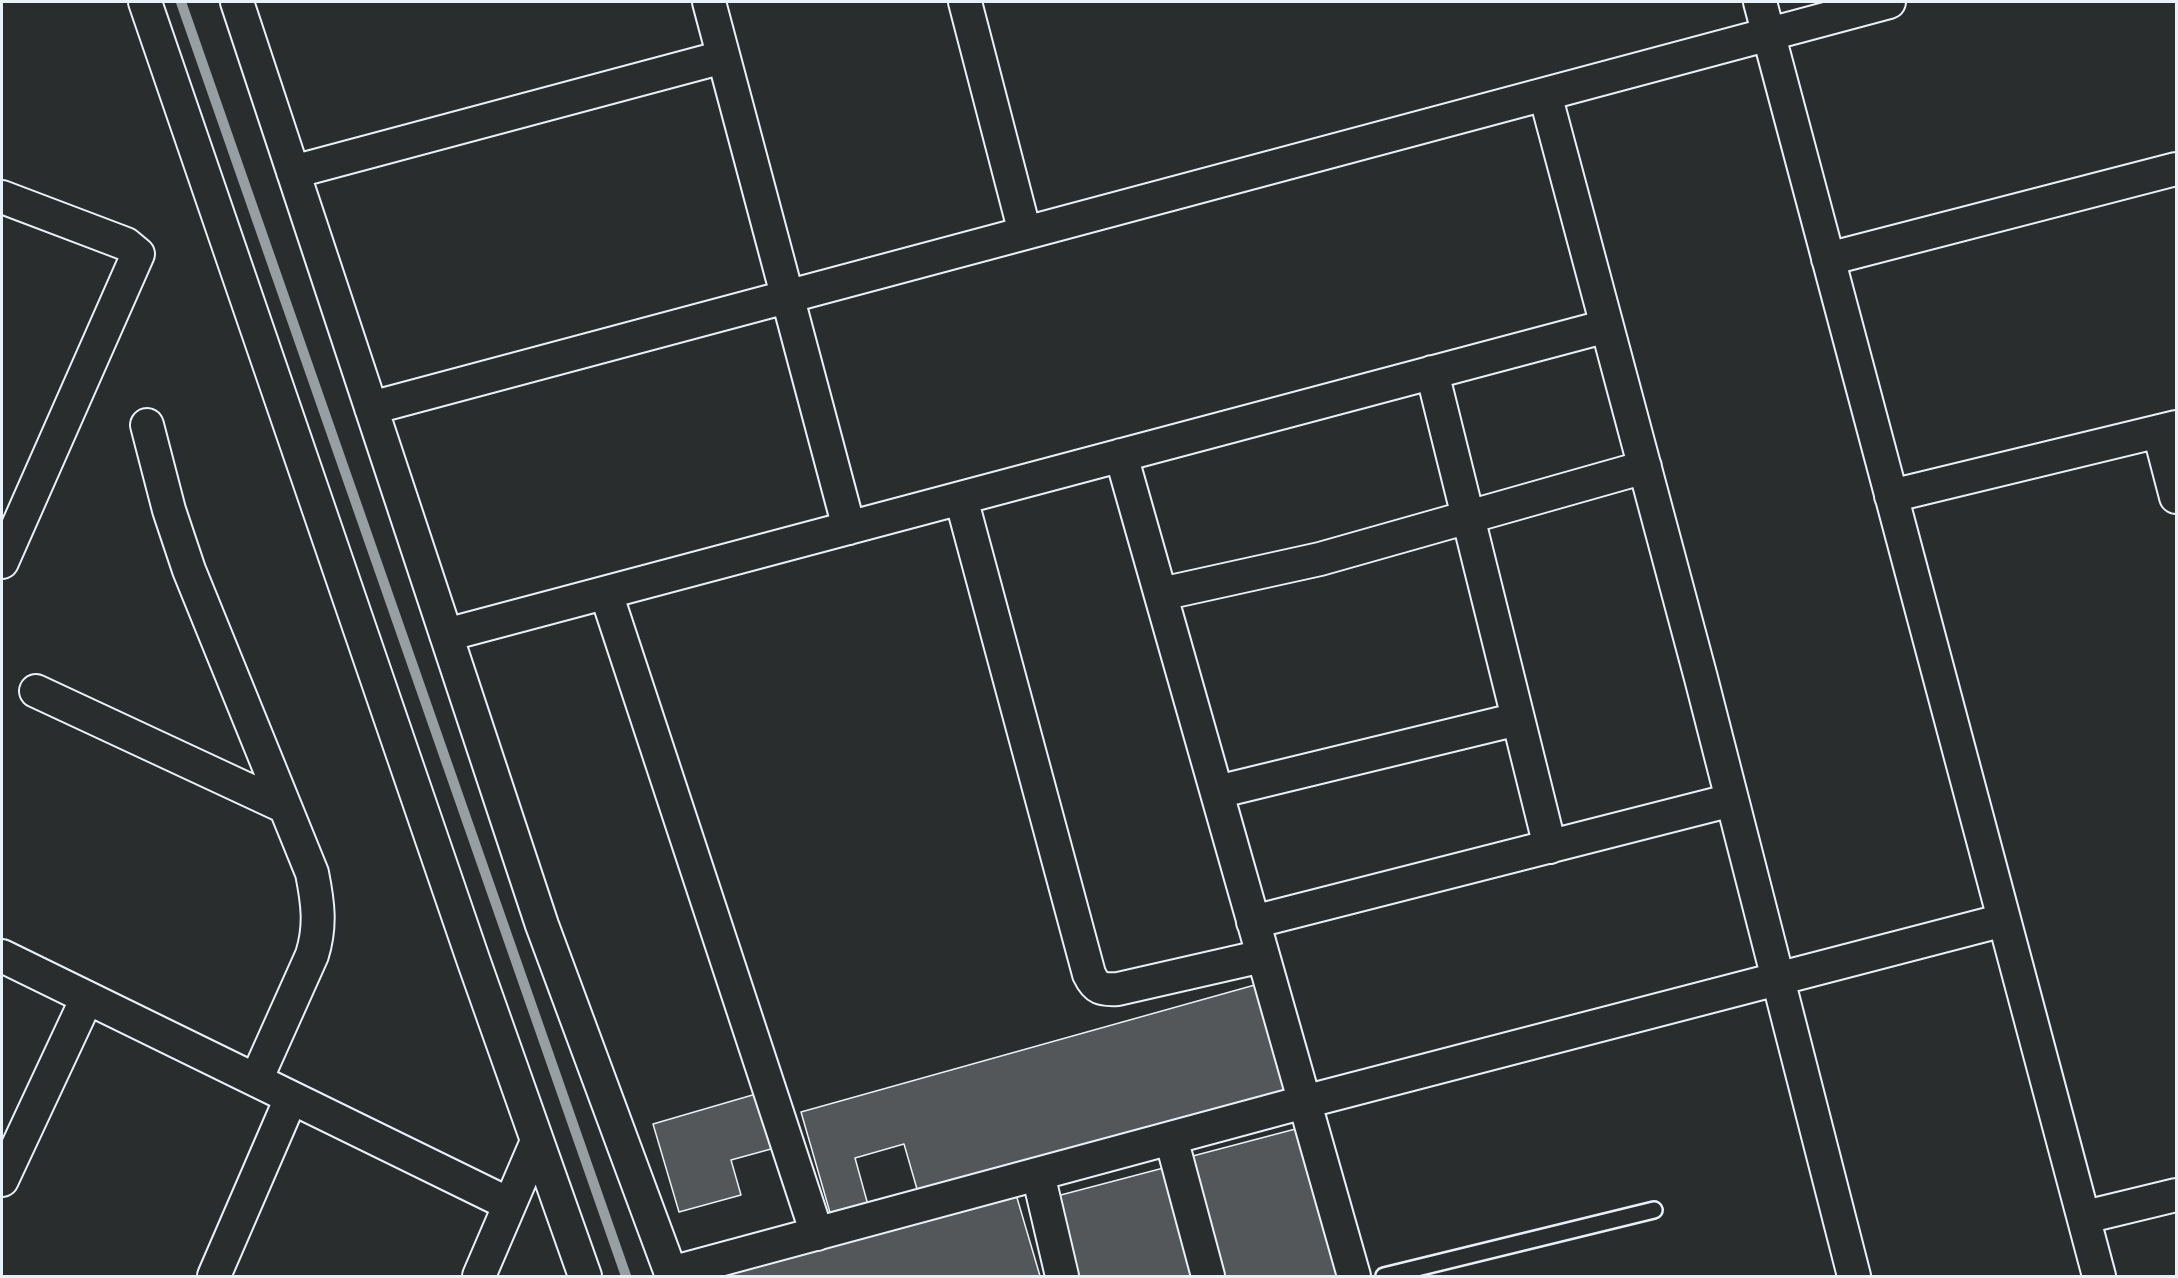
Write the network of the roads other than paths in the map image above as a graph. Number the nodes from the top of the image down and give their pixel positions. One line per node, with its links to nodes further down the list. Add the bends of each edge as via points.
1 (145, 2): 48 (street)
2 (237, 2): 11 (street)
3 (709, 2): 8 (street)
4 (965, 2): 13 (street)
5 (1760, 2): 7 (street)
6 (1889, 2): 7 (street)
7 (1768, 34): 9 (street); 14 (street)
8 (723, 57): 11 (street); 15 (street)
9 (1545, 94): 13 (street); 16 (street)
10 (2176, 169): 14 (street)
11 (293, 172): 18 (street)
12 (2, 197): 28 (street, via 126,244 138,254)
13 (1025, 233): 15 (street)
14 (1828, 259): 23 (street)
15 (786, 297): 18 (street); 27 (street)
16 (1607, 326): 17 (street); 22 (street)
17 (1432, 372): 21 (street); 26 (street)
18 (371, 408): 31 (street)
19 (147, 425): 36 (street, via 189,570)
20 (2168, 429): 23 (street); 24 (street)
21 (1121, 455): 25 (street); 30 (street)
22 (1645, 467): 26 (street); 35 (street)
23 (1891, 496): 38 (street)
24 (2176, 497)
25 (961, 498): 27 (street); 41 (street, via 1094,985 1102,990 1118,989)
26 (1468, 518): 30 (street, via 1320,559); 33 (street)
27 (849, 528): 29 (street)
28 (2, 562)
29 (606, 593): 31 (street); 55 (street)
30 (1161, 594): 34 (street)
31 (446, 635): 56 (street, via 542,925)
32 (36, 691): 36 (street)
33 (1518, 719): 34 (street); 37 (street)
34 (1217, 792): 39 (street)
35 (1732, 800): 37 (street); 42 (street)
36 (285, 807): 44 (street, via 312,873 319,912 318,936)
37 (1550, 847): 39 (street)
38 (2004, 920): 42 (street); 54 (street)
39 (1253, 922): 41 (street)
40 (2, 956): 43 (street)
41 (1263, 956): 46 (street)
42 (1777, 978): 46 (street); 64 (street)
43 (87, 998): 44 (street); 50 (street)
44 (256, 1080): 45 (street)
45 (291, 1098): 52 (street); 57 (street)
46 (1304, 1102): 47 (street); 62 (street)
47 (1171, 1138): 49 (street); 61 (street)
48 (537, 1141): 52 (street); 59 (street)
49 (1038, 1174): 55 (street); 60 (street)
50 (2, 1180)
51 (2176, 1195): 54 (street)
52 (510, 1204): 58 (street)
53 (1654, 1210): 63 (lane)
54 (2085, 1217): 65 (street)
55 (817, 1234): 56 (street)
56 (672, 1275)
57 (214, 1276)
58 (478, 1276)
59 (585, 1276)
60 (1062, 1276)
61 (1208, 1276)
62 (1354, 1276)
63 (1384, 1276)
64 (1854, 1276)
65 (2099, 1276)

